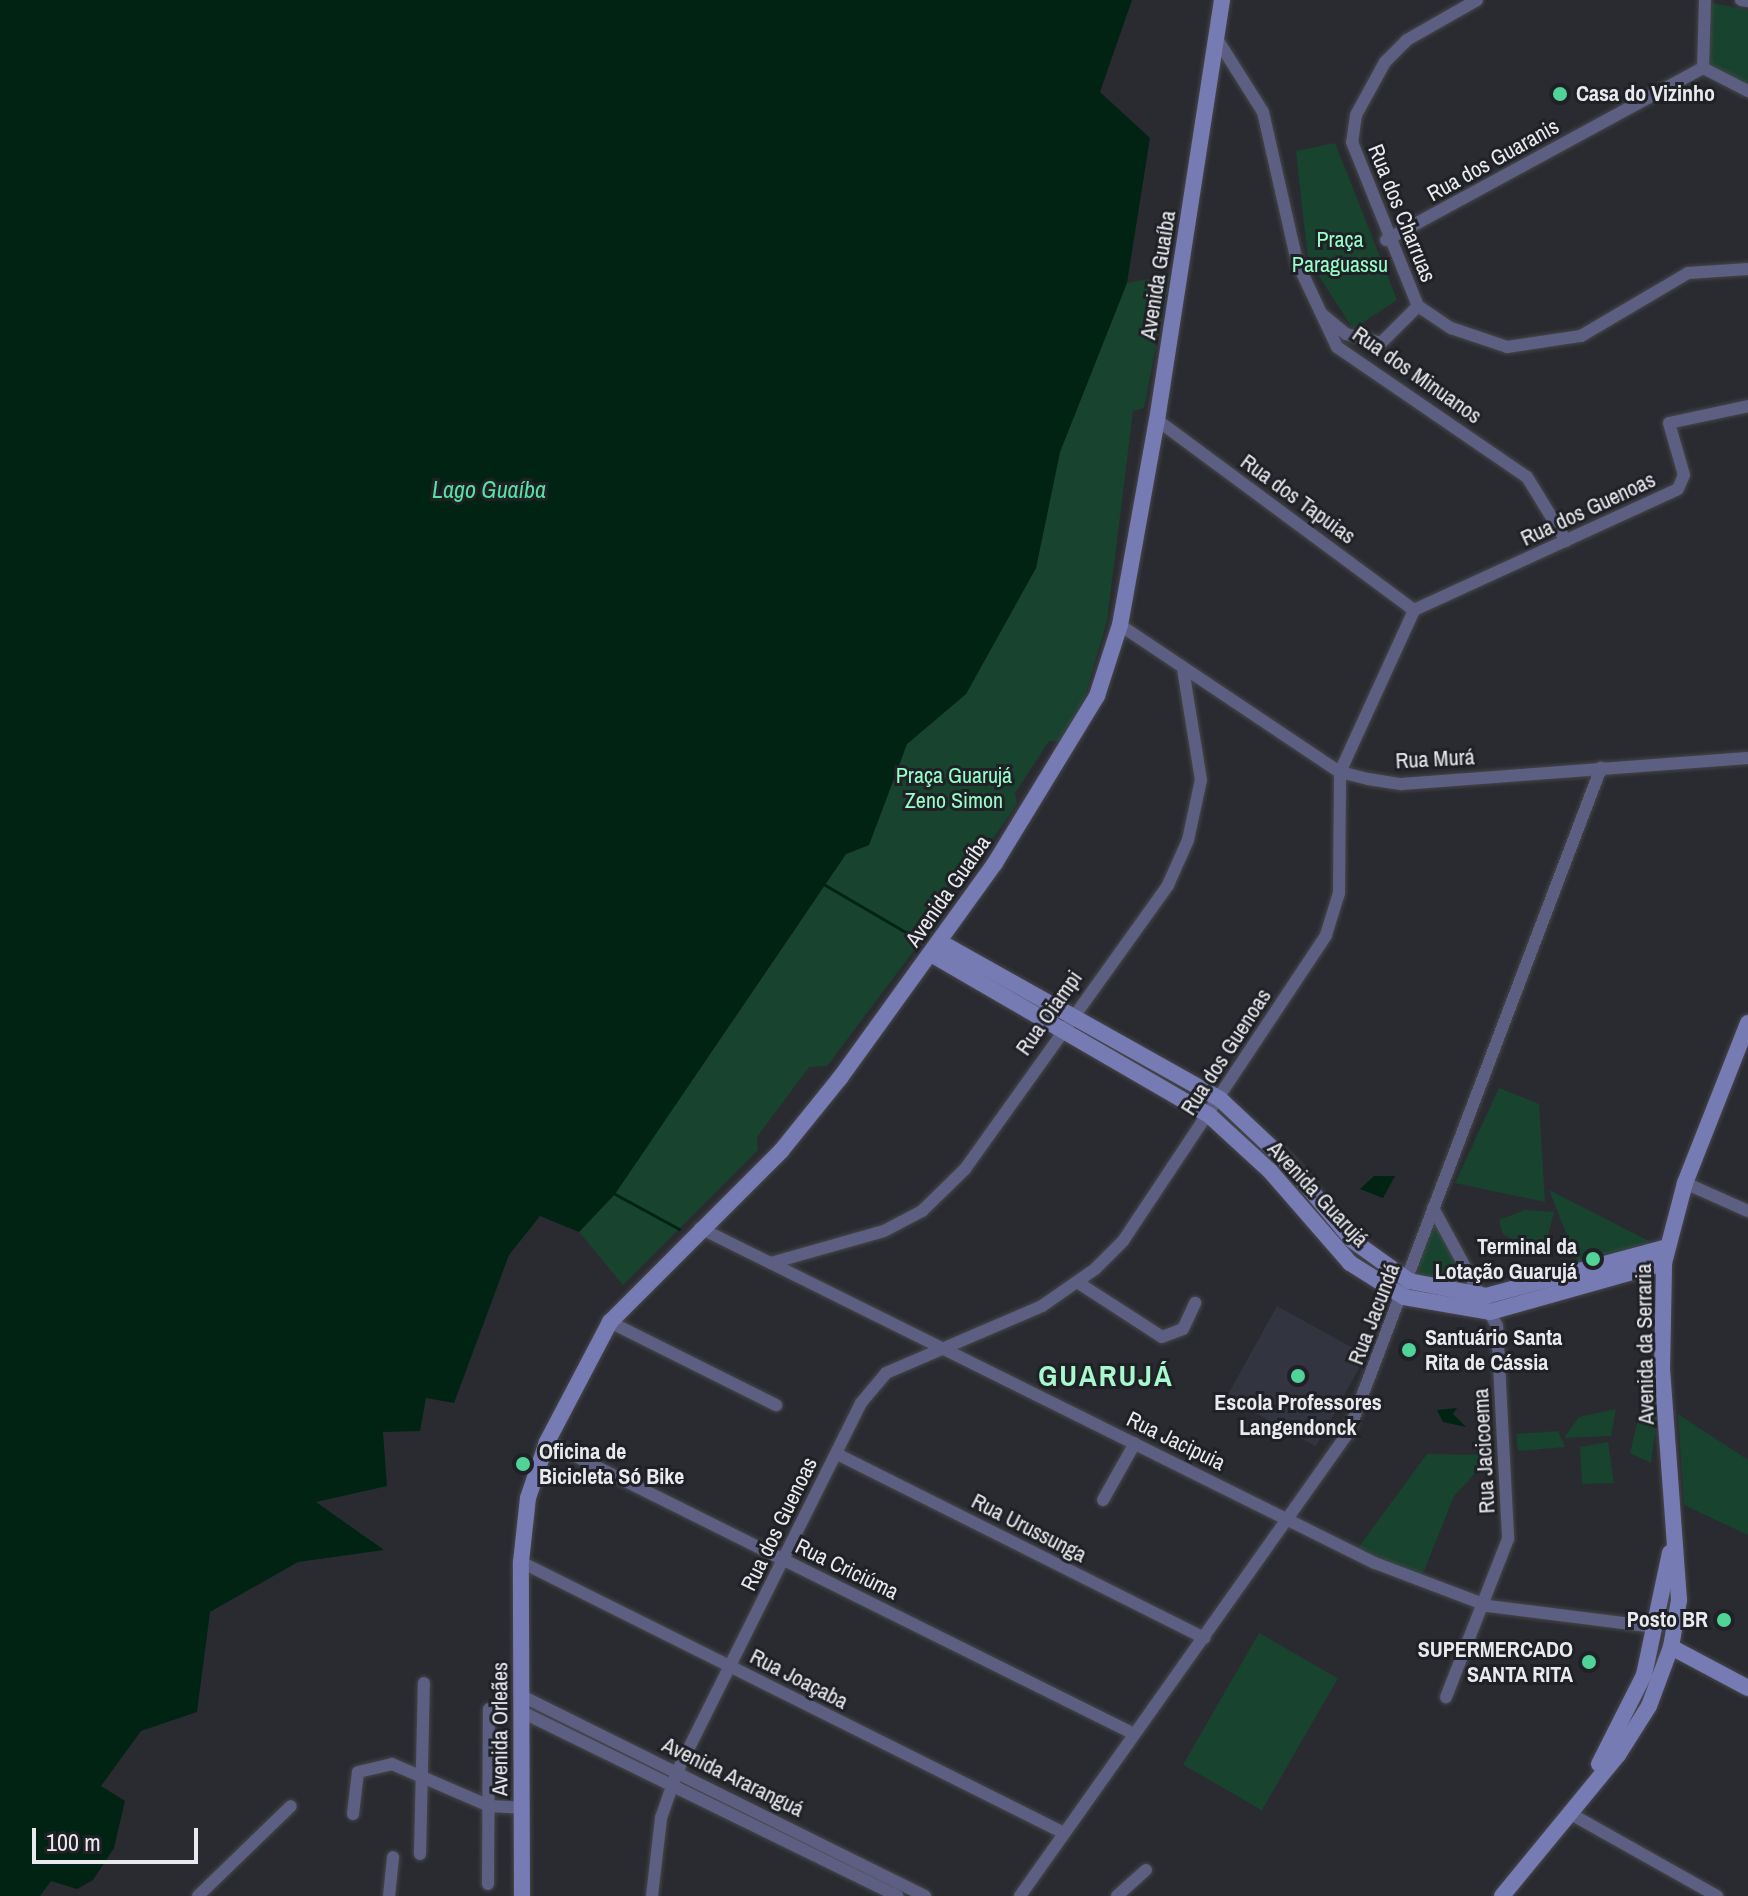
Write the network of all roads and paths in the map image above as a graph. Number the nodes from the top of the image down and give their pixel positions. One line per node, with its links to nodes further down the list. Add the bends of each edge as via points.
1 (1222, 0): 6 (street, Avenida Guaíba)
2 (1477, 0): 9 (street, Rua dos Charruas, via 1407,40 1385,62 1356,115 1352,142)
3 (1705, 0): 7 (street)
4 (1741, 0): 5 (street)
5 (1748, 1)
6 (1217, 39): 12 (street, Rua dos Minuanos, via 1276,146 1297,262); 14 (street, Avenida Guaíba)
7 (1703, 68): 8 (street); 9 (street, Rua dos Guaranis)
8 (1748, 91)
9 (1386, 240): 11 (street, Rua dos Charruas)
10 (1748, 269): 11 (street, via 1688,273 1581,336 1507,347 1451,328)
11 (1418, 306): 12 (street, via 1381,343 1346,334)
12 (1315, 308): 15 (street, Rua dos Minuanos, via 1337,347 1527,477)
13 (1748, 406): 15 (street, Rua dos Guenoas, via 1676,416 1668,432 1681,486)
14 (1157, 420): 16 (street, Rua dos Tapuias); 17 (street, Avenida Guaíba)
15 (1566, 541): 16 (street, Rua dos Guenoas)
16 (1414, 610): 21 (street, Rua dos Guenoas)
17 (1120, 625): 18 (street, Rua Murá); 22 (street, Avenida Guaíba, via 1069,753)
18 (1183, 669): 21 (street, Rua Murá); 23 (street, Rua Oiampi, via 1201,780 1188,840 1168,885)
19 (1748, 758): 20 (street, Rua Murá)
20 (1601, 768): 21 (street, Rua Murá, via 1401,784); 29 (street, Rua Jacundá)
21 (1340, 772): 26 (street, Rua dos Guenoas, via 1334,914)
22 (935, 948): 23 (street, Avenida Guarujá); 25 (street, Avenida Guarujá); 31 (street, Avenida Guaíba, via 781,1151)
23 (1072, 1016): 25 (street, Rua Oiampi); 26 (street, Avenida Guarujá)
24 (1748, 1023): 28 (street, Avenida da Serraria)
25 (1061, 1030): 27 (street, Avenida Guarujá); 33 (street, Rua Oiampi, via 965,1169 922,1211 884,1231)
26 (1220, 1099): 27 (street, Rua dos Guenoas); 35 (street, Avenida Guarujá, via 1289,1164 1352,1240)
27 (1209, 1115): 34 (street, Rua dos Guenoas, via 1123,1241); 35 (street, Avenida Guarujá, via 1270,1171 1350,1263)
28 (1685, 1183): 30 (street); 32 (street, Avenida da Serraria)
29 (1433, 1208): 35 (street, Rua Jacundá); 37 (street, Rua Jacicoema)
30 (1748, 1211)
31 (700, 1228): 33 (street, Rua Jacipuia); 38 (street, Avenida Guaíba)
32 (1666, 1255): 37 (street, Avenida Guarujá); 46 (street, Avenida da Serraria, via 1662,1371)
33 (771, 1263): 39 (street, Rua Jacipuia)
34 (1077, 1282): 36 (street, via 1162,1337 1183,1329); 39 (street, Rua dos Guenoas, via 1042,1306)
35 (1406, 1289): 37 (street, Avenida Guarujá); 45 (street, Rua Jacundá, via 1348,1433)
36 (1195, 1303)
37 (1488, 1304): 51 (street, Rua Jacicoema, via 1508,1539)
38 (610, 1322): 40 (street); 41 (street, Avenida Guaíba)
39 (939, 1346): 42 (street, Rua Jacipuia); 43 (street, Rua dos Guenoas, via 886,1373 861,1403)
40 (776, 1405)
41 (547, 1442): 47 (street, Rua Criciúma); 48 (street, Avenida Guaíba, via 528,1498)
42 (1135, 1443): 44 (street); 45 (street, Rua Jacipuia)
43 (837, 1454): 47 (street, Rua dos Guenoas); 53 (street, Rua Urussunga)
44 (1103, 1500)
45 (1292, 1521): 51 (street, Rua Jacipuia); 53 (street, Rua Jacundá)
46 (1674, 1536): 49 (street, Avenida da Serraria); 50 (street, Avenida da Serraria)
47 (784, 1560): 56 (street, Rua dos Guenoas); 62 (street, Rua Criciúma)
48 (521, 1562): 56 (street, Rua Joaçaba); 60 (street, Avenida Orleães)
49 (1660, 1599): 50 (street); 52 (street, Avenida da Serraria)
50 (1679, 1600): 55 (street, Avenida da Serraria)
51 (1488, 1606): 52 (street, Rua Jacipuia); 59 (street, Rua Jacicoema)
52 (1655, 1627): 54 (street, Avenida da Serraria)
53 (1204, 1638): 62 (street, Rua Jacundá)
54 (1651, 1648): 55 (street); 68 (street, Avenida da Serraria, via 1635,1699)
55 (1670, 1652): 58 (street); 68 (street, Avenida da Serraria, via 1649,1706)
56 (730, 1666): 64 (street, Rua dos Guenoas); 70 (street, Rua Joaçaba)
57 (424, 1683): 63 (street)
58 (1748, 1688)
59 (1446, 1697)
60 (522, 1704): 64 (street, Avenida Araranguá); 67 (street, Avenida Orleães)
61 (489, 1709): 66 (street)
62 (1130, 1732): 70 (street, Rua Jacundá)
63 (422, 1773): 66 (street); 69 (street, via 392,1764 361,1769); 71 (street)
64 (674, 1778): 75 (street, Avenida Araranguá); 79 (street, Rua dos Guenoas)
65 (291, 1806): 76 (street)
66 (489, 1806): 67 (street); 74 (street)
67 (523, 1808): 78 (street, Avenida Orleães)
68 (1569, 1813): 83 (street, Avenida da Serraria); 84 (street)
69 (353, 1814)
70 (1060, 1831): 81 (street, Rua Jacundá)
71 (420, 1854)
72 (393, 1857): 77 (street)
73 (1146, 1870): 82 (street)
74 (488, 1884)
75 (892, 1889): 80 (street, Avenida Araranguá)
76 (198, 1896)
77 (389, 1896)
78 (522, 1896)
79 (652, 1896)
80 (925, 1896)
81 (1020, 1896)
82 (1117, 1896)
83 (1502, 1896)
84 (1717, 1896)

